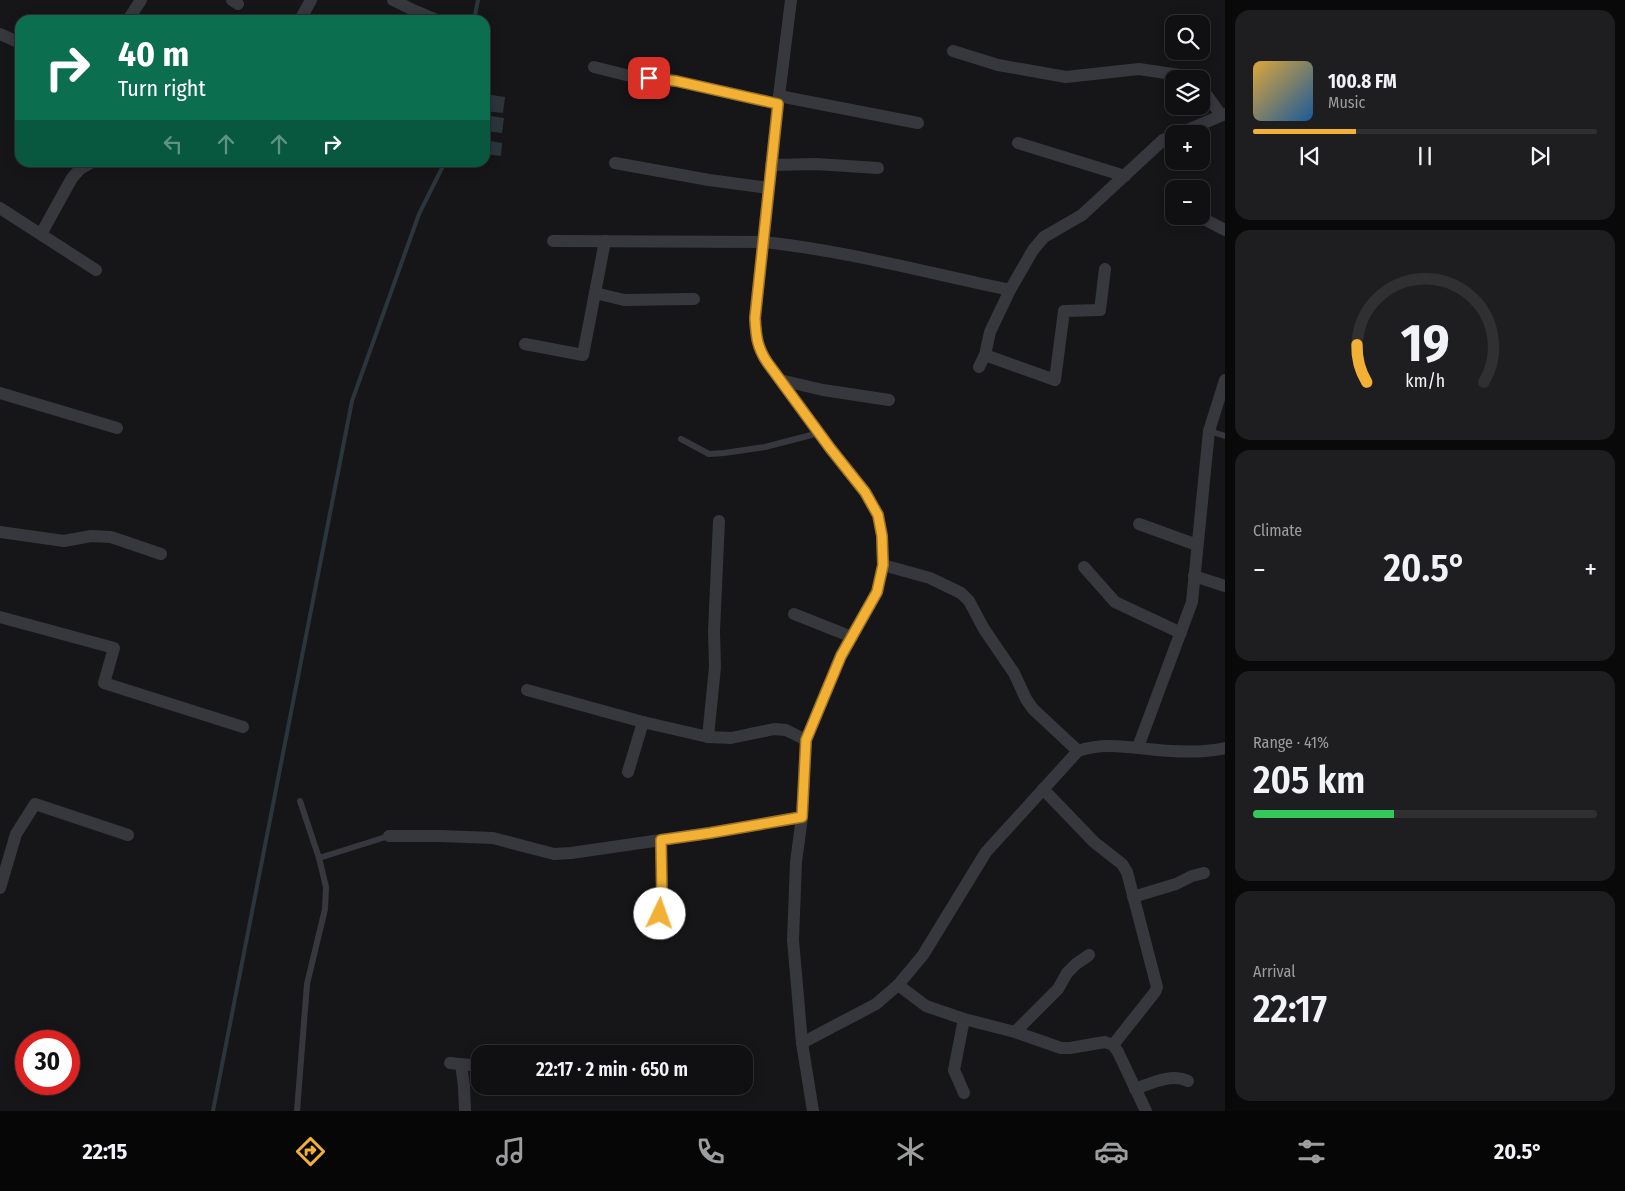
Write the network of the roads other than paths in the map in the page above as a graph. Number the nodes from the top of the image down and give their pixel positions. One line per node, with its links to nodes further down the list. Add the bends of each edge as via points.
1 (141, 0): 5 (street)
2 (311, 0): 6 (street)
3 (393, 0): 7 (street)
4 (791, 0): 14 (street)
5 (131, 15)
6 (303, 15)
7 (425, 15)
8 (0, 34): 9 (street)
9 (15, 40)
10 (953, 51): 12 (street, via 998,65 1066,77 1138,68)
11 (594, 67): 14 (street)
12 (1165, 72)
13 (1210, 98): 15 (street)
14 (779, 100): 16 (street); 21 (street)
15 (1223, 114): 17 (street)
16 (918, 123)
17 (1198, 125)
18 (1165, 139): 24 (street)
19 (1018, 143): 24 (street)
20 (615, 163): 25 (street)
21 (771, 165): 23 (street); 25 (street)
22 (83, 167): 29 (street, via 72,178)
23 (878, 168)
24 (1125, 176): 35 (street, via 1082,215 1044,237)
25 (769, 188): 32 (street)
26 (0, 208): 29 (street)
27 (1210, 222): 28 (street)
28 (1225, 230)
29 (41, 234): 34 (street)
30 (553, 241): 31 (street)
31 (605, 241): 32 (street); 36 (street)
32 (764, 242): 35 (street, via 797,245); 41 (street, via 755,318 756,339 760,352)
33 (1105, 269): 39 (street, via 1100,310 1064,311 1056,380)
34 (96, 270)
35 (1010, 290): 39 (street, via 990,332)
36 (595, 293): 37 (street, via 624,300); 38 (street, via 583,355)
37 (694, 299)
38 (525, 344)
39 (985, 355): 40 (street)
40 (979, 367)
41 (780, 380): 44 (street); 47 (street)
42 (1225, 380): 46 (street)
43 (0, 393): 45 (street)
44 (888, 400)
45 (117, 428)
46 (1209, 431): 48 (lane); 53 (street)
47 (819, 433): 49 (lane, via 765,447 709,454); 55 (street, via 865,492 878,515)
48 (1225, 436)
49 (681, 439)
50 (719, 521): 66 (street, via 715,667)
51 (1139, 524): 53 (street)
52 (0, 532): 54 (street, via 64,542 91,536 111,537)
53 (1197, 545): 57 (street)
54 (161, 554)
55 (883, 565): 62 (street, via 877,592); 70 (street, via 930,578 961,593 1014,674 1026,699)
56 (1084, 567): 61 (street, via 1114,602)
57 (1194, 576): 58 (street); 61 (street, via 1192,602)
58 (1225, 586)
59 (794, 614): 62 (street)
60 (0, 617): 65 (street, via 114,648 104,683)
61 (1181, 633): 68 (street)
62 (852, 637): 67 (street)
63 (528, 690): 64 (street)
64 (643, 722): 66 (street); 71 (street)
65 (243, 727)
66 (708, 737): 67 (street, via 731,738 774,729 786,730)
67 (806, 740): 74 (street)
68 (1138, 747): 69 (street, via 1170,752); 70 (street, via 1090,747)
69 (1225, 748)
70 (1078, 751): 72 (street)
71 (628, 772)
72 (1043, 789): 81 (street, via 1094,842 1122,864); 84 (street, via 986,852 923,955)
73 (300, 801): 78 (lane)
74 (802, 817): 77 (street); 87 (street, via 796,862 793,940)
75 (128, 835): 80 (street, via 35,804 16,834)
76 (389, 836): 77 (street, via 493,838 554,854); 78 (lane)
77 (661, 840): 82 (street)
78 (320, 858): 93 (lane, via 326,887 324,909 307,984)
79 (1204, 873): 81 (street)
80 (0, 888)
81 (1132, 897): 88 (street, via 1157,988)
82 (659, 931)
83 (1090, 955): 86 (street, via 1067,973 1058,989)
84 (898, 985): 85 (street, via 926,1006); 87 (street, via 876,1004)
85 (964, 1020): 86 (street); 92 (street, via 954,1070)
86 (1015, 1032): 88 (street, via 1061,1048 1105,1042)
87 (802, 1043): 95 (street)
88 (1112, 1045): 91 (street)
89 (471, 1065): 94 (street, via 456,1064 464,1086)
90 (1188, 1081): 91 (street, via 1167,1078)
91 (1136, 1089): 96 (street)
92 (964, 1093)
93 (297, 1111)
94 (465, 1111)
95 (813, 1111)
96 (1146, 1111)

